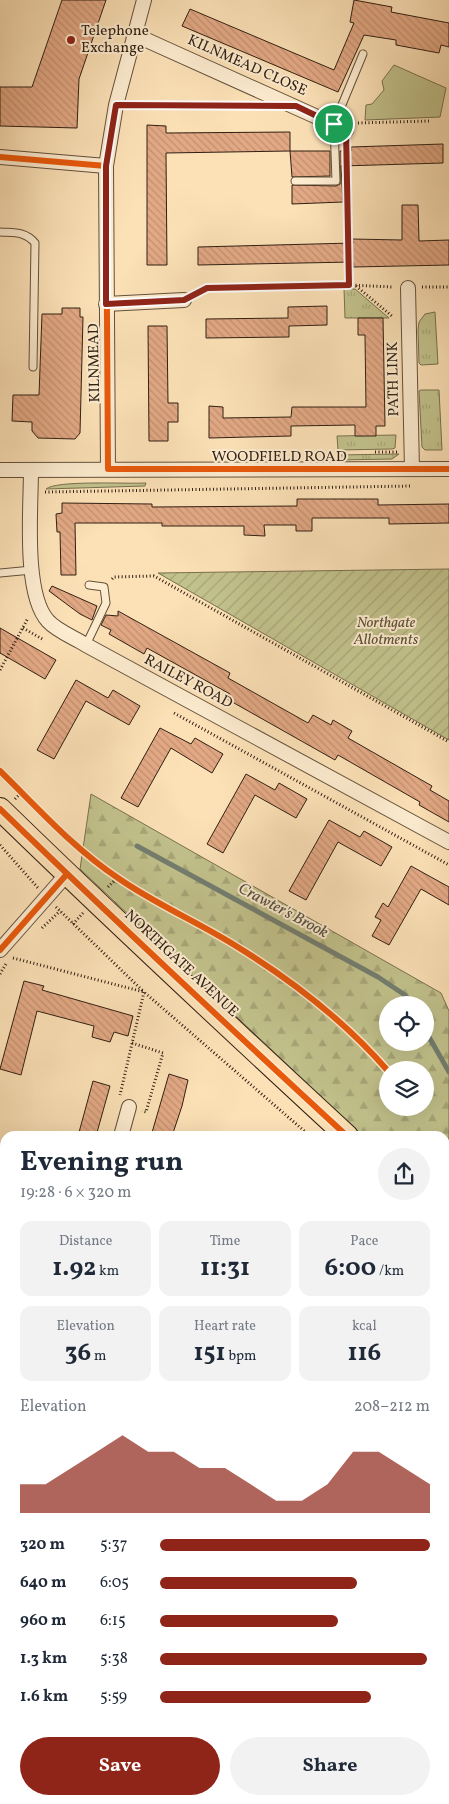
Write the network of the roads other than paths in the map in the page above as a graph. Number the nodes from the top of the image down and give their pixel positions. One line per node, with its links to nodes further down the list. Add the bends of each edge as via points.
1 (144, 0): 2 (street, KILNMEAD)
2 (133, 34): 4 (street, KILNMEAD CLOSE); 6 (street, KILNMEAD)
3 (362, 54): 4 (lane)
4 (340, 127): 7 (lane, via 336,181)
5 (0, 157): 6 (street)
6 (106, 166): 11 (street, KILNMEAD)
7 (295, 181)
8 (0, 232): 12 (lane, via 20,233 34,242)
9 (408, 288): 14 (street, PATH LINK)
10 (184, 300): 11 (street)
11 (106, 304): 13 (street, KILNMEAD)
12 (32, 367)
13 (108, 469): 14 (street, WOODFIELD ROAD); 17 (street, WOODFIELD ROAD)
14 (412, 469): 15 (street, WOODFIELD ROAD)
15 (449, 469)
16 (0, 470): 17 (street, WOODFIELD ROAD)
17 (31, 470): 18 (street, RAILEY ROAD)
18 (32, 570): 19 (lane); 21 (street, RAILEY ROAD, via 37,602 48,621)
19 (0, 573)
20 (89, 585): 21 (lane, via 104,587 106,603)
21 (86, 645): 23 (street, RAILEY ROAD)
22 (0, 809): 24 (main road, NORTHGATE AVENUE)
23 (449, 842)
24 (67, 874): 25 (street); 28 (main road, NORTHGATE AVENUE)
25 (5, 953)
26 (129, 1107): 27 (street)
27 (122, 1131)
28 (342, 1131)

